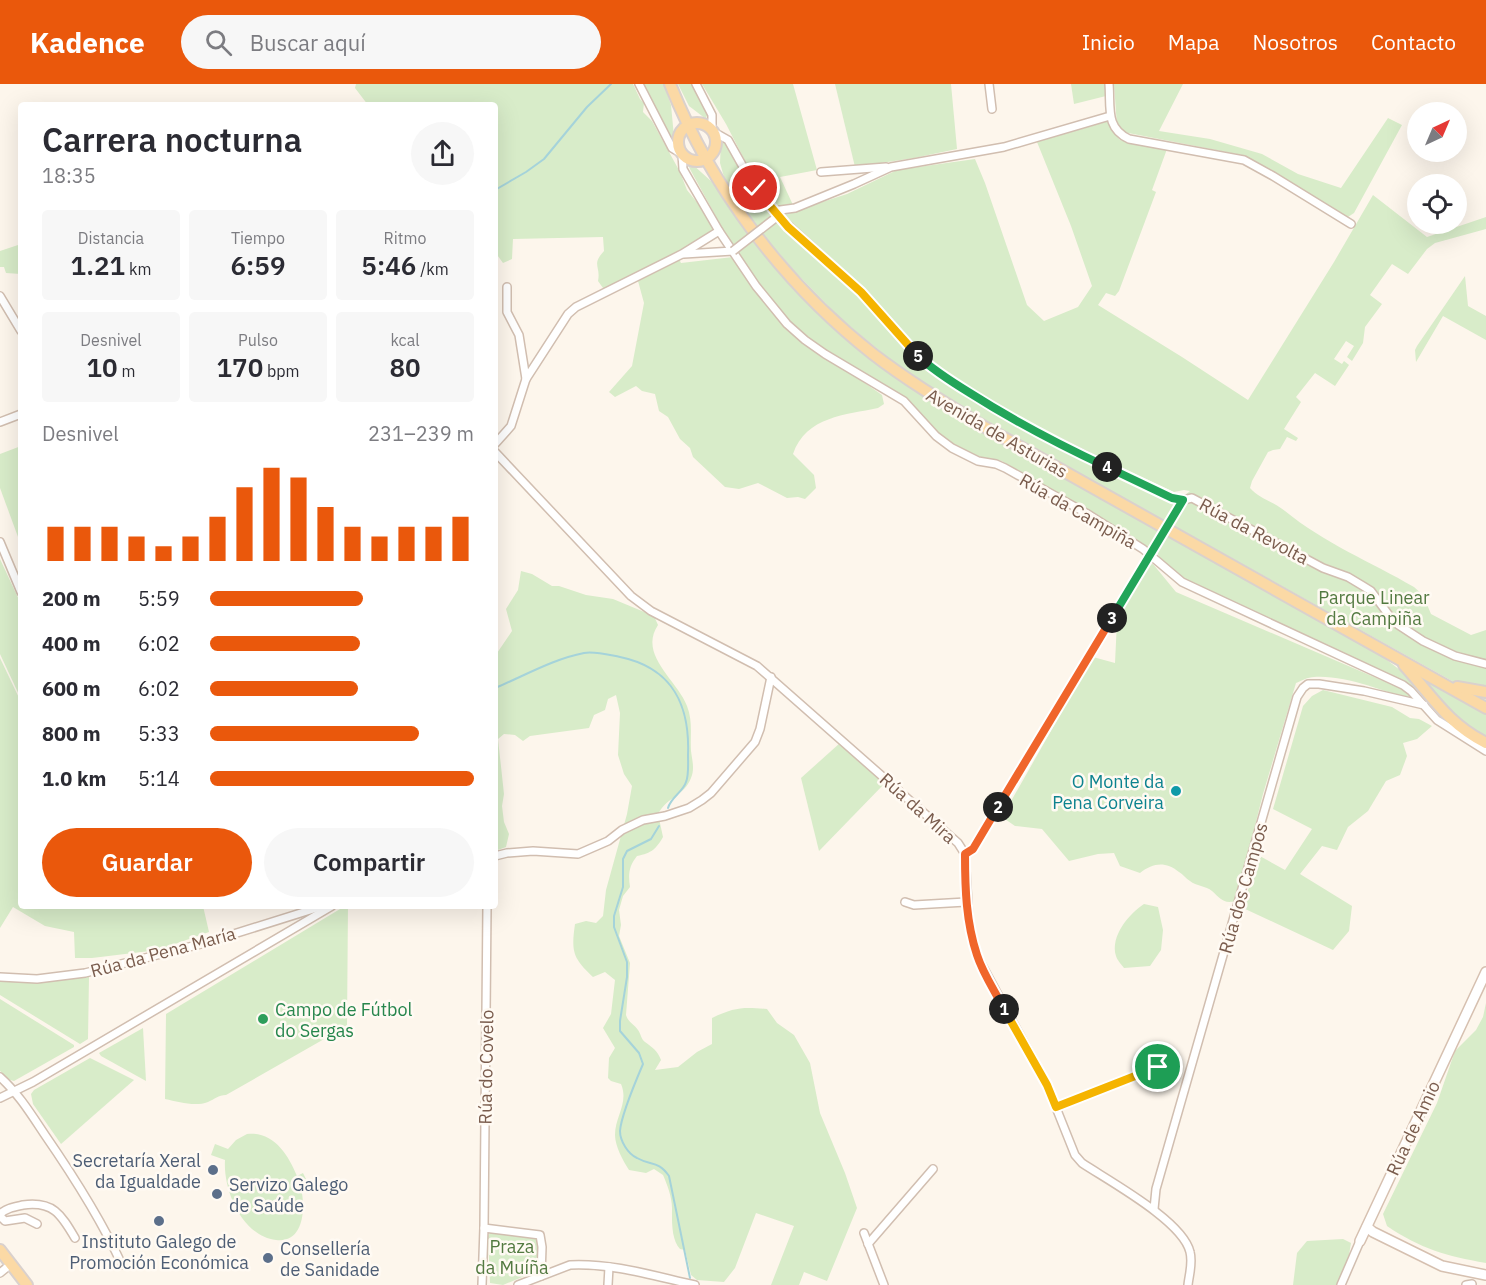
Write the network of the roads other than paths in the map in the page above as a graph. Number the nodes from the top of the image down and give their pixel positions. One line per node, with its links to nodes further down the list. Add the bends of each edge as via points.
1 (639, 84): 13 (street, via 672,148)
2 (670, 84): 6 (main road)
3 (696, 84): 11 (street, via 712,115)
4 (989, 84): 7 (street)
5 (1109, 84): 8 (street)
6 (677, 101): 9 (main road); 10 (main road); 12 (main road)
7 (992, 109)
8 (1110, 116): 16 (street, via 1004,147); 20 (street, via 1116,131 1129,139 1244,160)
9 (702, 124): 10 (main road); 11 (main road)
10 (688, 125): 12 (main road); 14 (main road)
11 (712, 131): 14 (main road, via 716,144); 19 (street, Rúa da Revolta, via 728,140 755,188)
12 (680, 133): 13 (main road, via 678,146)
13 (682, 154): 15 (main road); 21 (street, Rúa da Campiña, via 683,169)
14 (709, 156): 15 (main road); 18 (main road)
15 (693, 161): 18 (main road)
16 (891, 166): 17 (street); 19 (street)
17 (821, 172)
18 (716, 176): 36 (main road, Avenida de Asturias, via 791,277 833,320 895,370 983,426)
19 (776, 213): 22 (street, bridge); 32 (street, Rúa da Revolta, via 861,292 905,344 946,378 1053,441)
20 (1351, 224)
21 (719, 231): 22 (street, Rúa da Campiña); 23 (street)
22 (733, 251): 23 (street); 34 (street, Rúa da Campiña, via 787,324 825,354 904,401 944,442 970,458 1005,468)
23 (682, 254): 27 (street, via 576,307)
24 (507, 287): 27 (street, via 507,312 519,335)
25 (0, 296): 26 (street)
26 (18, 327)
27 (526, 379): 30 (street, via 511,426)
28 (18, 415): 29 (street)
29 (0, 422)
30 (498, 441)
31 (498, 455): 38 (street, Rúa da Mira, via 631,596)
32 (1183, 500): 34 (street, bridge); 37 (street, Rúa da Revolta, via 1192,498 1323,568 1348,577 1371,591 1405,630 1455,656)
33 (0, 542): 35 (street)
34 (1153, 552): 41 (street, Rúa da Campiña, via 1161,566 1182,582 1403,685); 45 (street, via 973,849)
35 (18, 585)
36 (1398, 658): 39 (main road, Avenida de Asturias); 43 (main road, via 1450,719)
37 (1486, 664)
38 (771, 677): 45 (street, Rúa da Mira, via 958,843); 46 (street, via 755,742 702,800 643,820 578,854 533,851)
39 (1439, 681): 40 (main road); 42 (main road, Avenida de Asturias)
40 (1486, 692)
41 (1424, 705): 44 (street, Rúa da Campiña, via 1443,724); 60 (street, Rúa dos Campos, via 1320,684 1308,684 1298,697 1156,1189)
42 (1486, 708)
43 (1486, 743)
44 (1486, 751)
45 (965, 854): 48 (street, Rúa da Mira)
46 (498, 855)
47 (905, 902): 48 (street)
48 (966, 902): 58 (street, Rúa da Mira, via 977,956)
49 (313, 909): 53 (street, Rúa da Pena María, via 205,943 85,973 37,979)
50 (327, 909): 56 (street)
51 (488, 909): 65 (street, Rúa do Covelo)
52 (1486, 972): 61 (street, Rúa de Amio)
53 (0, 977)
54 (1158, 1067): 58 (street)
55 (0, 1077): 56 (street)
56 (15, 1090): 57 (street); 73 (street, via 77,1183)
57 (0, 1098)
58 (1056, 1107): 60 (street, Rúa da Mira, via 1078,1159)
59 (933, 1169): 70 (street)
60 (1154, 1209): 85 (street, Rúa da Mira, via 1190,1250)
61 (1374, 1211): 64 (street, Rúa de Amio); 67 (street)
62 (0, 1215): 63 (street, via 5,1221 25,1218); 68 (street, via 11,1207 44,1204 64,1219)
63 (37, 1224)
64 (1367, 1227): 67 (street); 69 (street, Rúa de Amio)
65 (484, 1228): 77 (street, via 540,1235); 80 (street, Rúa do Covelo)
66 (864, 1233): 70 (street)
67 (1385, 1236): 69 (street); 76 (street, via 1442,1266)
68 (75, 1238)
69 (1360, 1241): 86 (street, Rúa de Amio)
70 (868, 1244): 84 (street)
71 (0, 1250): 72 (main road)
72 (10, 1264): 75 (street); 79 (main road)
73 (122, 1265)
74 (609, 1267): 77 (street, via 570,1264); 82 (street); 83 (street)
75 (0, 1273)
76 (1486, 1275)
77 (541, 1276): 78 (street)
78 (531, 1283): 81 (street)
79 (27, 1285)
80 (482, 1285)
81 (518, 1285)
82 (608, 1285)
83 (695, 1285)
84 (884, 1285)
85 (1188, 1285)
86 (1341, 1285)

